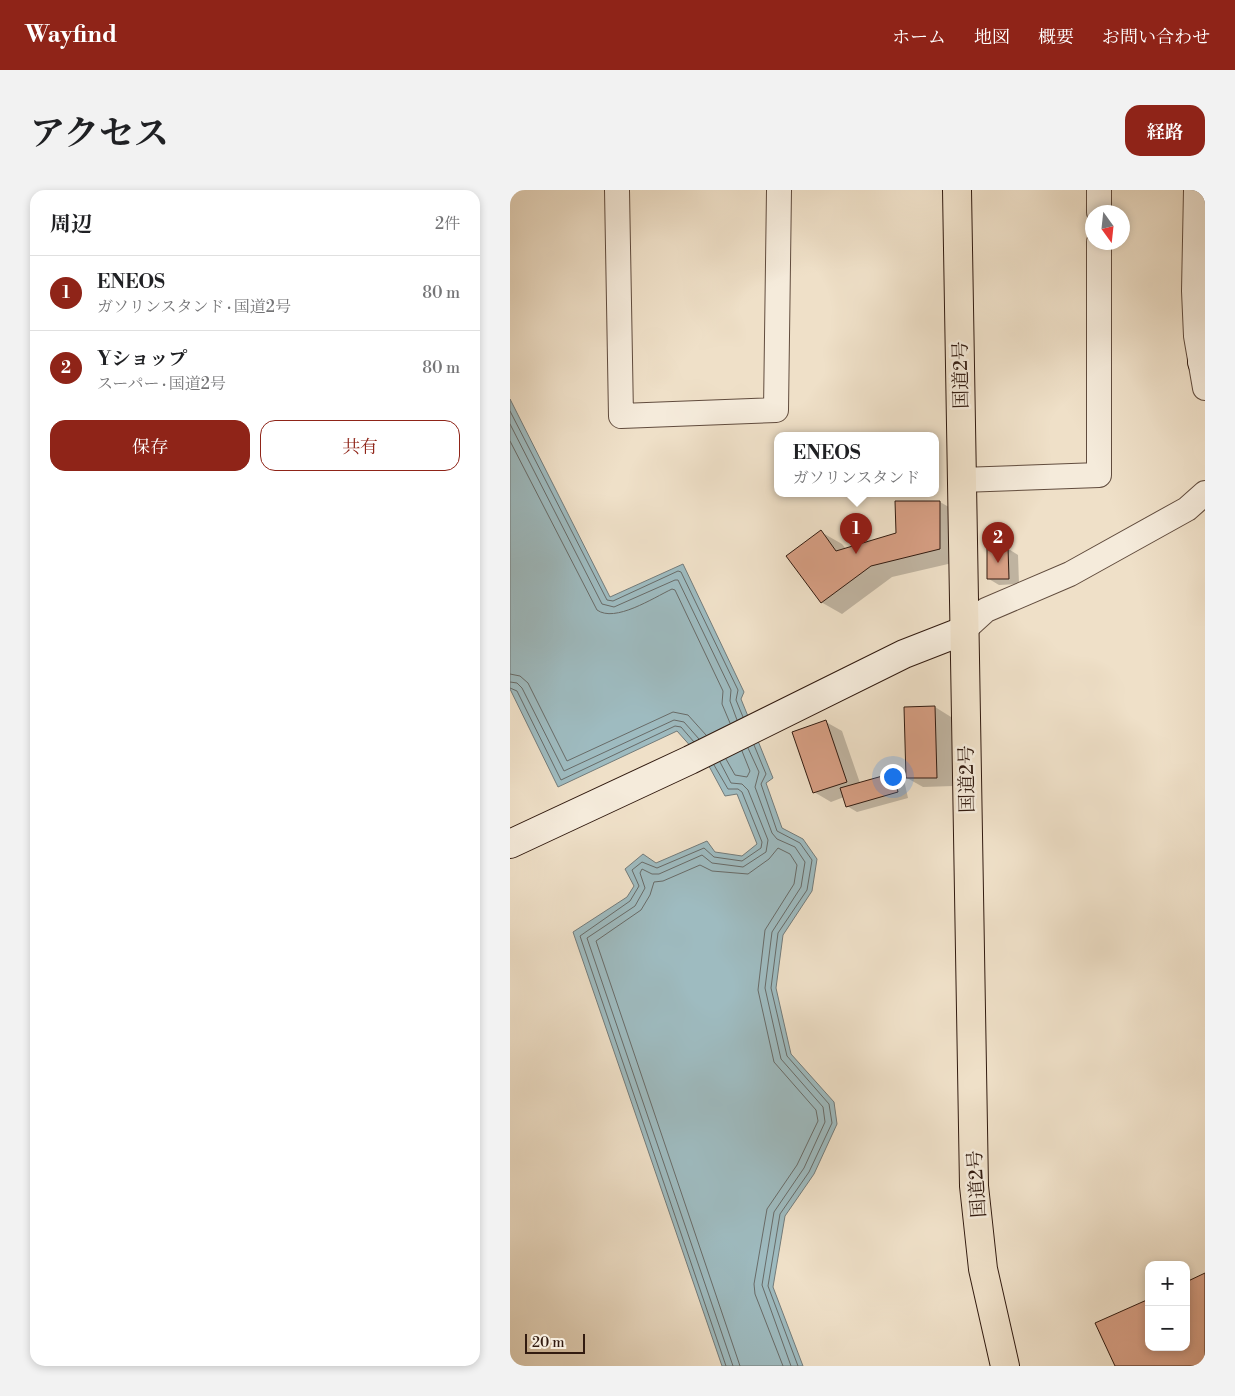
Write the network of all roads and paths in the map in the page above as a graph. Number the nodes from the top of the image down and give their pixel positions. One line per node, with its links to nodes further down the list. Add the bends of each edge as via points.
1 (617, 190): 2 (street, via 621,416 776,410)
2 (779, 190)
3 (957, 190): 9 (highway, 国道2号)
4 (1099, 190): 6 (street)
5 (1196, 190): 8 (street, via 1194,291 1196,336)
6 (1099, 205)
7 (1099, 250): 9 (street, via 1099,475)
8 (1204, 371)
9 (961, 480): 11 (highway, 国道2号)
10 (1205, 493): 11 (street, via 1188,509 1070,574 986,610)
11 (963, 631): 12 (street, via 904,654 690,760); 13 (highway, 国道2号, via 974,1186 983,1269)
12 (513, 834)
13 (1005, 1366)

